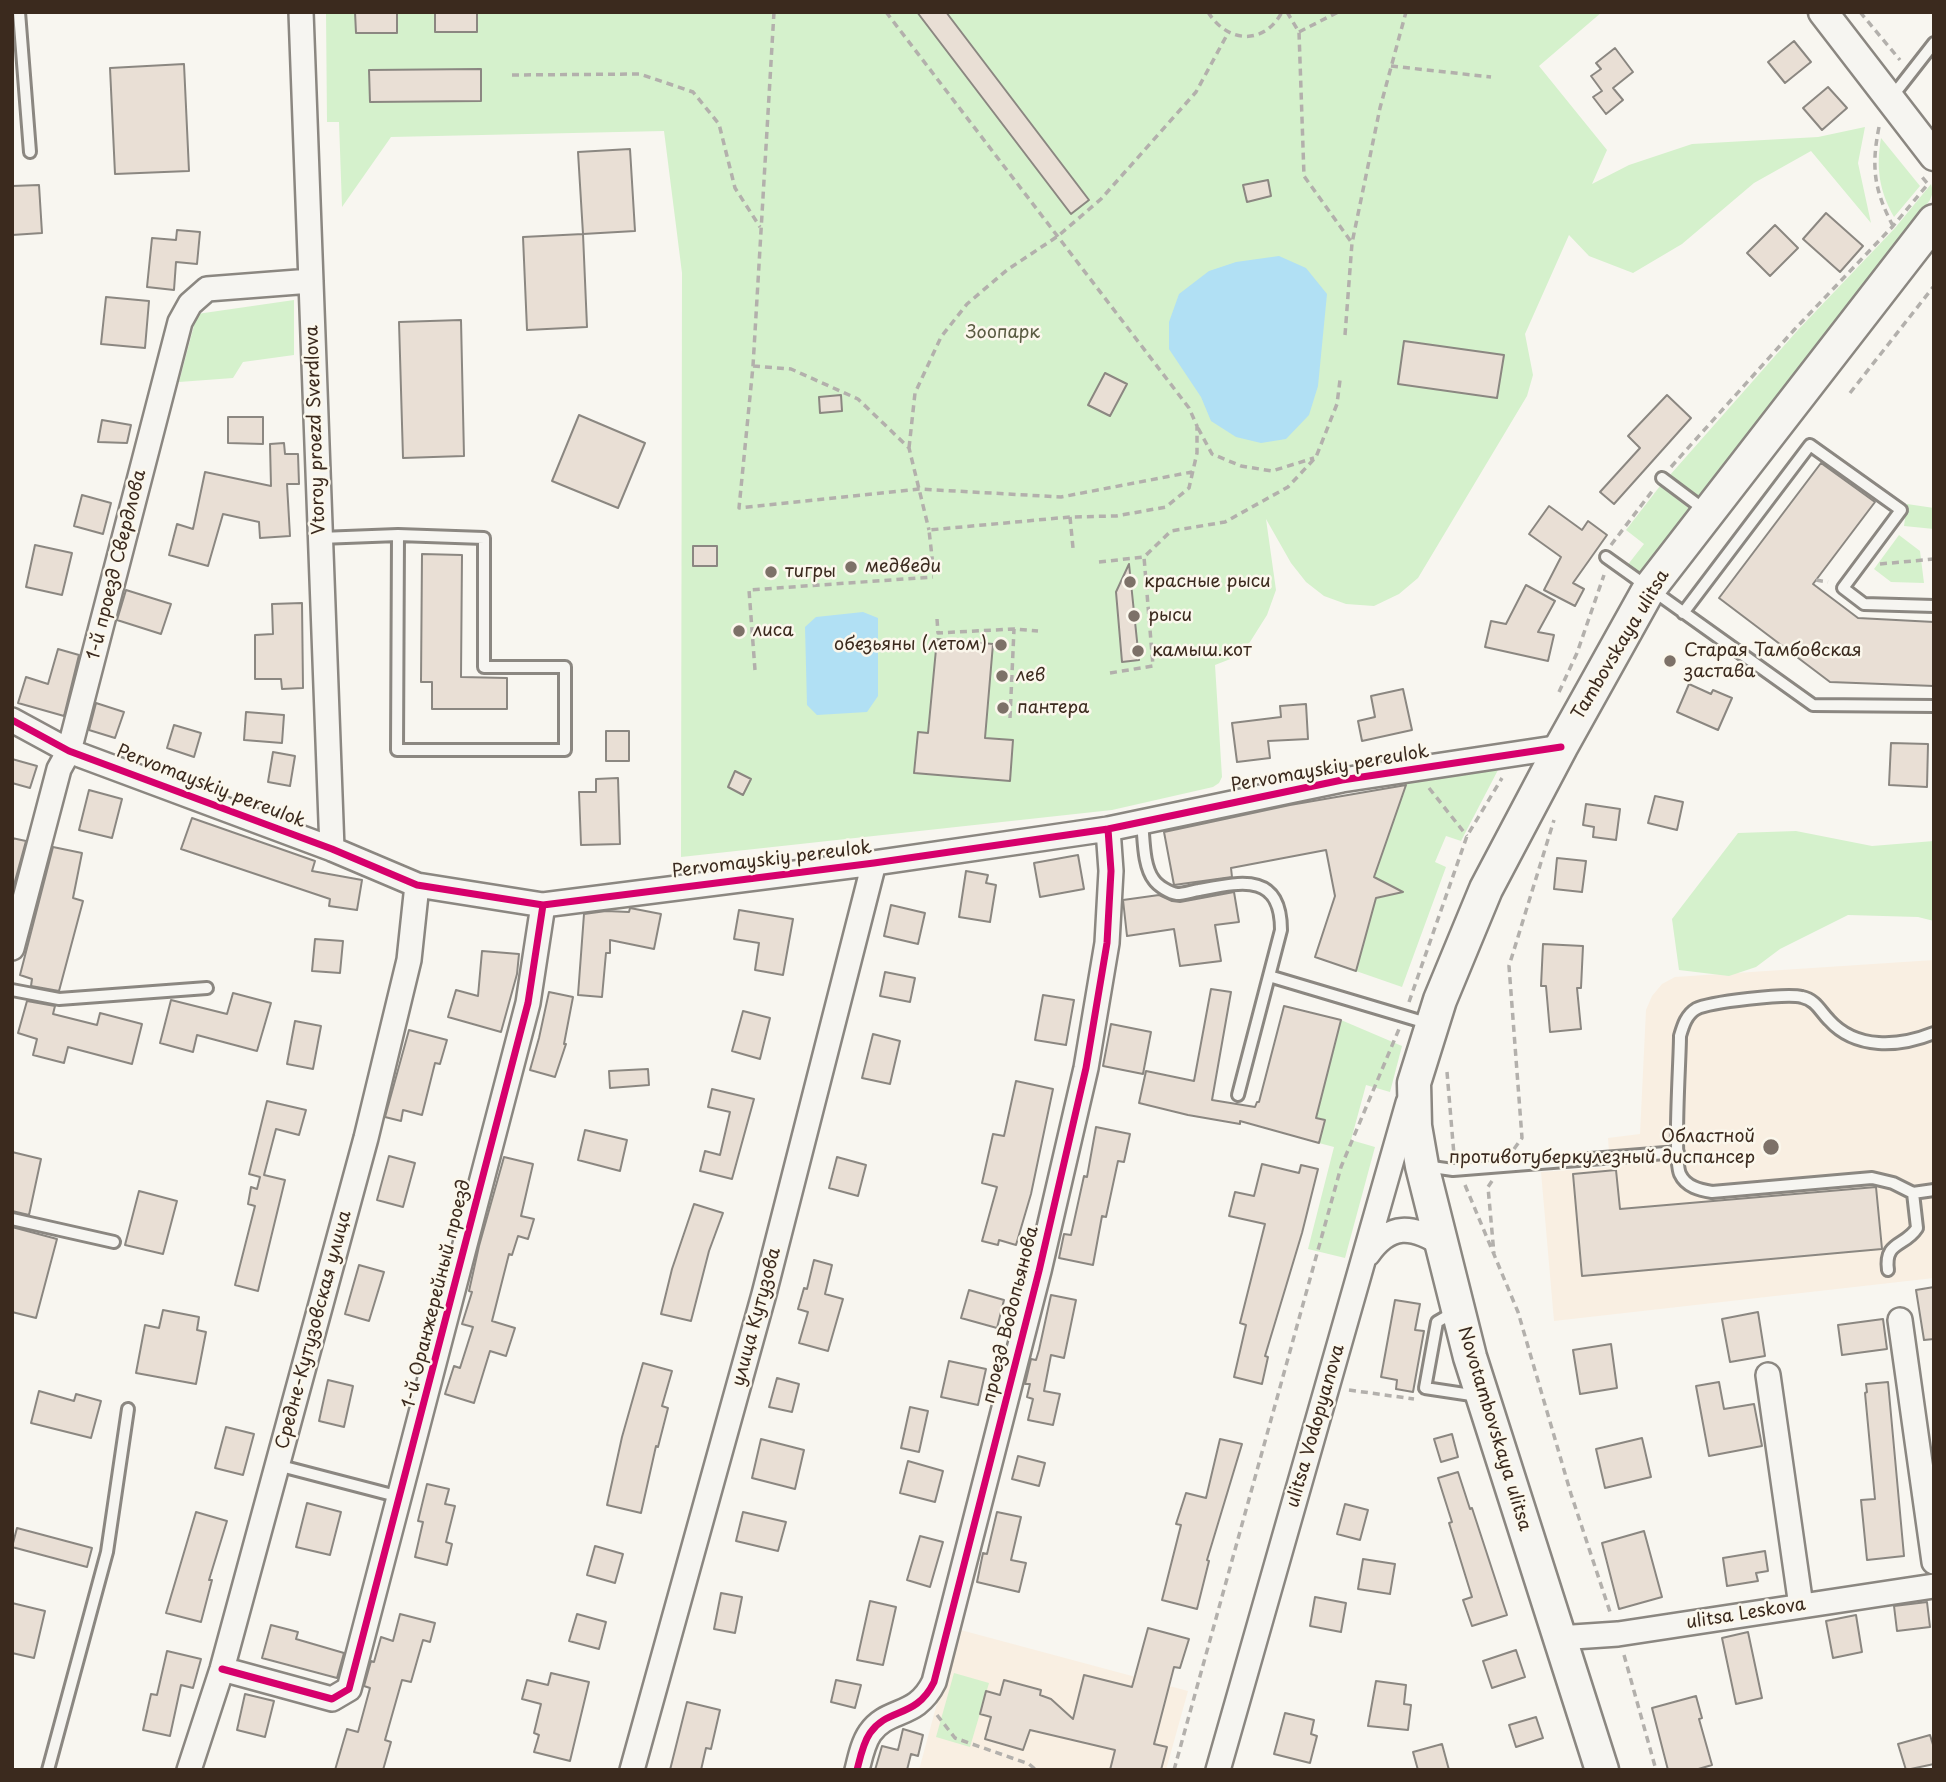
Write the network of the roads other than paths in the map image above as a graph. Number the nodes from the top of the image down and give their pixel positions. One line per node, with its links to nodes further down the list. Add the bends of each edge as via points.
1 (19, 12): 6 (lane)
2 (301, 12): 9 (street, Vtoroy proezd Sverdlova)
3 (1823, 12): 5 (street)
4 (1934, 43): 5 (lane)
5 (1891, 99): 7 (street)
6 (30, 152)
7 (1934, 156)
8 (1934, 221): 11 (main road, Tambovskaya ulitsa)
9 (311, 281): 13 (street, Vtoroy proezd Sverdlova); 21 (street, 1-й проезд Свердлова, via 206,289 180,322)
10 (1662, 478): 11 (lane)
11 (1708, 512): 15 (main road, Tambovskaya ulitsa)
12 (398, 536): 12 (lane, via 484,538 484,667 565,667 565,750 397,750); 13 (lane)
13 (320, 538): 24 (street, Vtoroy proezd Sverdlova)
14 (1606, 558): 15 (lane)
15 (1649, 589): 17 (lane); 20 (main road, Tambovskaya ulitsa)
16 (1934, 606): 17 (lane, via 1864,604 1843,588 1901,510 1810,445)
17 (1683, 613): 18 (lane, via 1813,705)
18 (1934, 706)
19 (12, 720): 21 (street, Pervomayskiy pereulok)
20 (1561, 747): 22 (street, Pervomayskiy pereulok, via 1342,780); 32 (main road, Tambovskaya ulitsa, via 1486,889 1440,1000)
21 (69, 751): 24 (street, Pervomayskiy pereulok); 28 (street, 1-й проезд Свердлова, via 59,769)
22 (1142, 822): 23 (street, Pervomayskiy pereulok); 29 (lane, via 1149,871 1155,882 1169,891 1177,894 1237,883 1256,884 1272,894 1281,910 1281,930)
23 (1108, 829): 25 (street, Pervomayskiy pereulok); 60 (street, проезд Водопьянова, via 1107,943 1086,1068 934,1682 917,1706 884,1720 870,1732)
24 (332, 849): 26 (street, Pervomayskiy pereulok)
25 (874, 863): 27 (street, Pervomayskiy pereulok); 59 (street, улица Кутузова, via 764,1294)
26 (417, 885): 27 (street, Pervomayskiy pereulok); 50 (street, Средне-Кутузовская улица, via 409,960)
27 (543, 905): 51 (street, 1-й Оранжерейный проезд, via 528,1003)
28 (12, 948)
29 (1269, 976): 32 (lane); 35 (lane)
30 (207, 988): 31 (lane, via 58,999)
31 (12, 990)
32 (1418, 1020): 34 (main road, Tambovskaya ulitsa)
33 (1934, 1033): 36 (lane, via 1903,1041 1858,1041 1840,1032 1817,1004 1786,995 1695,1010 1681,1036)
34 (1413, 1083): 37 (main road, Novotambovskaya ulitsa); 43 (street, ulitsa Vodopyanova)
35 (1238, 1095)
36 (1678, 1152): 37 (lane, via 1459,1170); 39 (lane, via 1679,1172 1685,1182 1712,1192 1872,1178)
37 (1422, 1166): 42 (main road, Novotambovskaya ulitsa)
38 (1934, 1190): 39 (lane)
39 (1913, 1193): 44 (lane, via 1917,1228 1889,1251)
40 (12, 1219): 41 (lane)
41 (114, 1242)
42 (1443, 1245): 43 (street, via 1417,1231 1388,1233); 45 (main road, Novotambovskaya ulitsa)
43 (1364, 1260): 61 (street, ulitsa Vodopyanova)
44 (1888, 1270)
45 (1458, 1310): 48 (main road, Novotambovskaya ulitsa); 48 (lane, via 1437,1322 1425,1388)
46 (1900, 1320): 52 (street)
47 (1768, 1375): 54 (street)
48 (1482, 1397): 55 (main road, Novotambovskaya ulitsa)
49 (128, 1409): 57 (lane, via 107,1552)
50 (277, 1465): 51 (lane); 56 (street, Средне-Кутузовская улица)
51 (401, 1497): 56 (street, 1-й Оранжерейный проезд, via 349,1689 332,1699)
52 (1934, 1562)
53 (1934, 1586): 54 (street, ulitsa Leskova)
54 (1801, 1606): 55 (street, ulitsa Leskova, via 1618,1634)
55 (1558, 1638): 62 (main road, Novotambovskaya ulitsa)
56 (222, 1669): 58 (street, Средне-Кутузовская улица)
57 (48, 1770)
58 (189, 1770)
59 (632, 1770)
60 (856, 1770)
61 (1218, 1770)
62 (1602, 1770)

